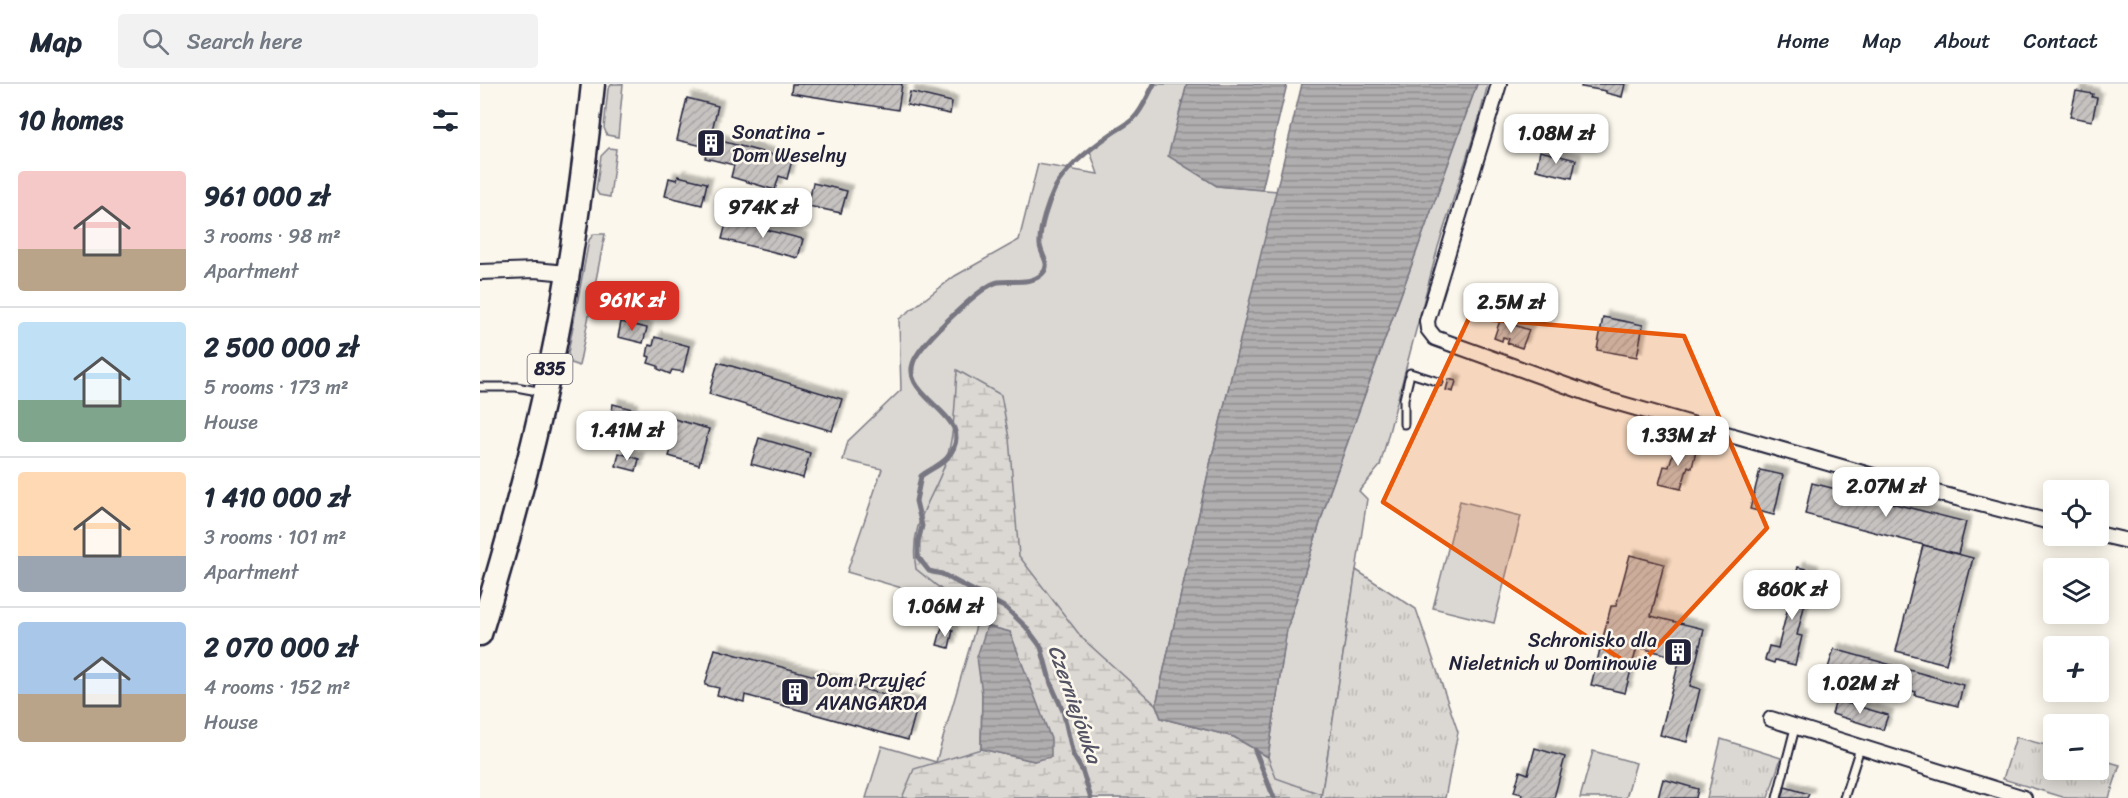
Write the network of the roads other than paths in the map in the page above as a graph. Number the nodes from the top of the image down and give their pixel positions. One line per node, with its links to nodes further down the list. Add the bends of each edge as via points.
1 (593, 84): 4 (main road, 835, via 582,186)
2 (1499, 84): 9 (street, via 1429,312 1427,325 1435,338 1601,398)
3 (480, 272): 4 (street)
4 (567, 273): 7 (main road, 835)
5 (1439, 382): 8 (lane, via 1410,376 1404,399)
6 (480, 387): 7 (lane, via 516,387)
7 (545, 393): 12 (main road, 835)
8 (1404, 424)
9 (2043, 520)
10 (2109, 537): 11 (street)
11 (2128, 542)
12 (480, 634)
13 (1772, 719): 14 (street)
14 (1795, 728): 15 (street); 16 (lane)
15 (1860, 748): 17 (lane); 18 (street)
16 (1777, 798)
17 (1844, 798)
18 (2024, 798)

